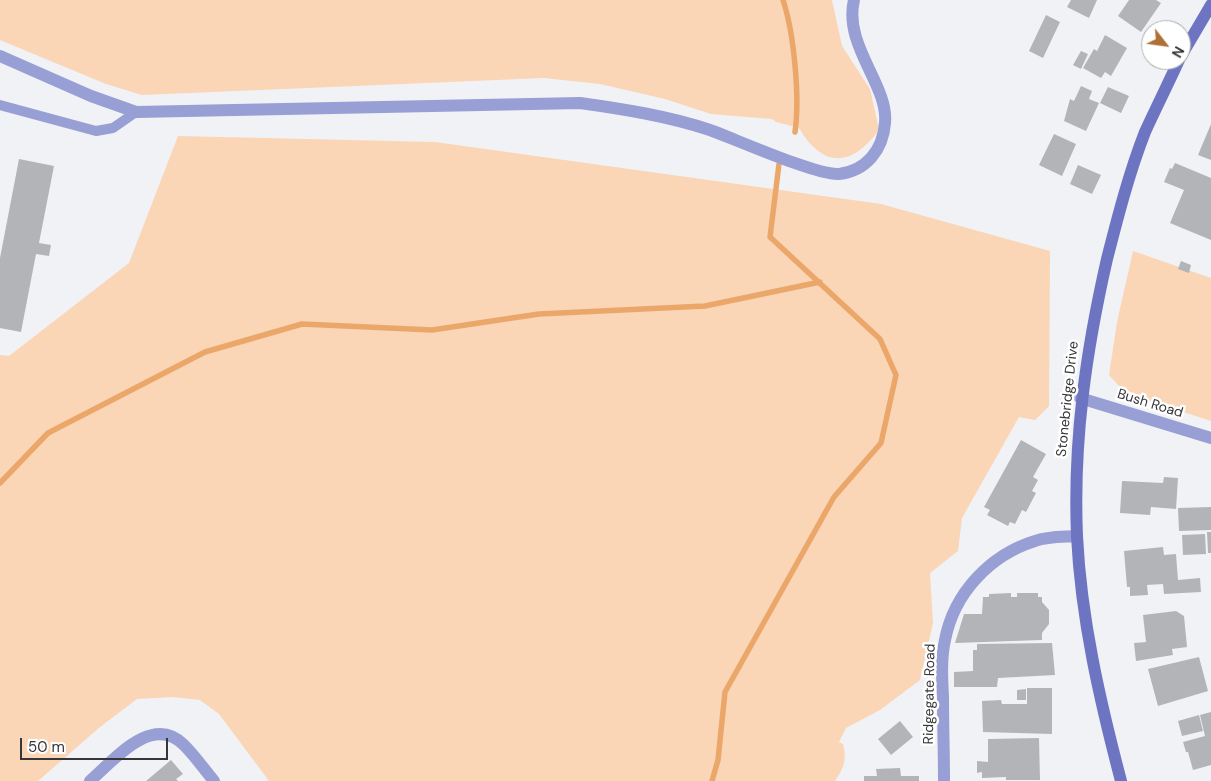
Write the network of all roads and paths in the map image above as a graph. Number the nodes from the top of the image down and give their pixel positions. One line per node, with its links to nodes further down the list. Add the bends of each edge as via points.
1 (854, 0): 7 (street, via 852,8 857,42 884,105 885,123 880,143 869,162 856,171 836,175 708,130 634,111 580,102)
2 (1211, 5): 3 (street)
3 (1191, 39)
4 (0, 56): 7 (street, via 90,96)
5 (1174, 70): 8 (street, Stonebridge Drive, via 1145,132 1120,206 1094,317)
6 (0, 105): 7 (lane, via 96,131 113,128)
7 (136, 112)
8 (1080, 398): 9 (street, Bush Road); 10 (street, Stonebridge Drive)
9 (1211, 438)
10 (1077, 536): 13 (street, Ridgegate Road, via 1037,540 1008,552 982,572 951,616 944,641 942,669); 14 (street, Stonebridge Drive, via 1096,682)
11 (90, 781): 12 (street, via 134,744 158,733 183,744)
12 (214, 781)
13 (944, 781)
14 (1121, 781)

